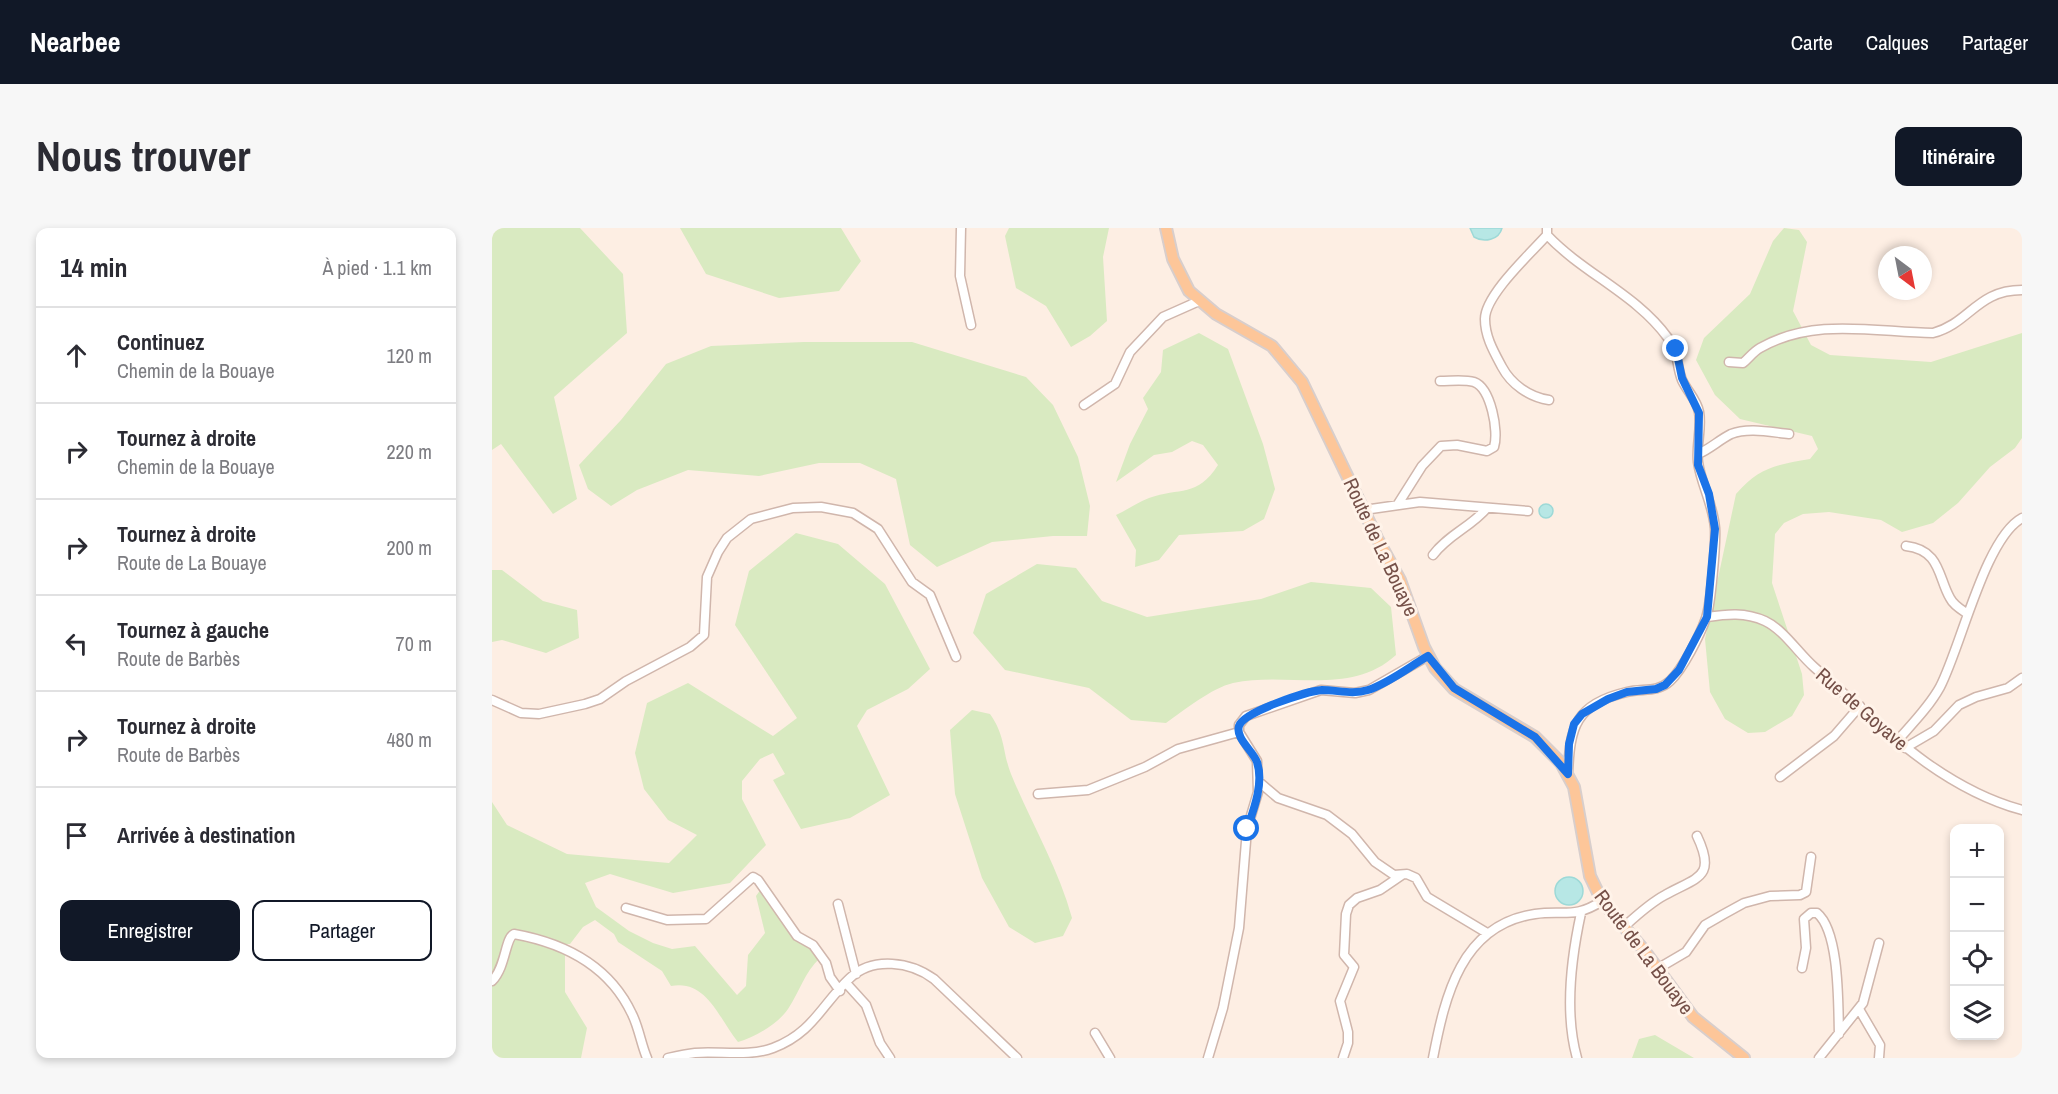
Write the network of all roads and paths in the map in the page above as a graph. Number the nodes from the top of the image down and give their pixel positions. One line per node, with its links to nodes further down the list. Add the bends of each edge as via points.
1 (961, 228): 6 (street, via 960,276)
2 (1166, 228): 5 (main road, Route de La Bouaye, via 1179,275)
3 (1547, 232): 9 (street, via 1499,291 1485,321 1491,346 1508,377 1526,392); 12 (street, via 1562,251 1632,299 1676,349 1682,378 1699,413)
4 (2022, 290): 7 (street, via 2004,290 1986,298 1945,330 1933,333 1826,327 1805,330 1761,347 1743,363)
5 (1199, 302): 10 (street, via 1163,318 1130,352 1115,384); 15 (main road, Route de La Bouaye, via 1272,346 1288,363 1310,397)
6 (971, 325)
7 (1729, 362)
8 (1440, 381): 13 (street, via 1477,383 1488,398 1494,447 1486,451 1441,446 1422,466)
9 (1549, 400)
10 (1084, 405)
11 (1789, 434): 12 (street, via 1742,431)
12 (1698, 454): 21 (street, via 1715,529)
13 (1398, 504): 14 (street); 15 (street)
14 (1487, 508): 16 (street); 19 (street, via 1450,535)
15 (1364, 510): 22 (main road, Route de La Bouaye, via 1407,596)
16 (1528, 511)
17 (2022, 518): 20 (street, via 2007,530)
18 (1906, 546): 20 (street, via 1920,550 1938,565 1949,597)
19 (1433, 555)
20 (1968, 614): 28 (street, via 1939,689)
21 (1707, 617): 26 (street, Rue de Goyave, via 1732,613 1772,625); 30 (street, via 1679,670 1665,685 1627,692 1582,714 1574,724 1569,744)
22 (1428, 656): 27 (street, via 1369,690 1321,690 1264,708 1246,716); 30 (main road, Route de La Bouaye, via 1454,688 1535,737)
23 (956, 657): 25 (street, via 930,595 912,582 878,528 853,513 821,507 793,508 751,519 727,538 707,578 706,629 700,641 585,704 539,714 521,713)
24 (2022, 678): 29 (street, via 2008,688 1959,705 1934,731)
25 (492, 700)
26 (1860, 706): 28 (street, Rue de Goyave); 31 (street, via 1834,736)
27 (1239, 732): 32 (street, via 1257,761); 33 (street, via 1178,749 1088,790)
28 (1897, 741): 29 (street, Rue de Goyave)
29 (1905, 748): 34 (street, Rue de Goyave, via 1958,785)
30 (1568, 774): 38 (main road, Route de La Bouaye, via 1574,787 1590,876)
31 (1780, 777)
32 (1258, 782): 37 (street, via 1278,798 1326,815 1352,834 1375,862 1394,875); 59 (street, via 1247,829 1239,928)
33 (1038, 794)
34 (2022, 810)
35 (1697, 836): 42 (street, via 1706,856 1701,877 1652,903)
36 (1811, 857): 46 (street, via 1806,892 1744,903 1705,925 1686,952)
37 (1403, 874): 43 (street, via 1416,878 1427,897); 60 (street, via 1380,890 1348,904 1344,955 1354,967 1340,1001 1348,1032)
38 (1602, 901): 41 (street); 42 (main road, Route de La Bouaye)
39 (838, 904): 47 (street)
40 (626, 908): 50 (street, via 667,920 706,919 753,877 797,936 813,945)
41 (1581, 913): 43 (street, via 1516,918); 62 (street, via 1571,990 1571,1029)
42 (1625, 926): 46 (main road, Route de La Bouaye)
43 (1487, 933): 61 (street, via 1455,975)
44 (1879, 943): 51 (street, via 1867,995)
45 (1802, 968): 53 (street, via 1806,948 1802,924 1807,915 1817,913 1824,924 1838,974)
46 (1657, 969): 63 (main road, Route de La Bouaye, via 1693,1017)
47 (856, 974): 49 (street); 57 (street, via 892,963 920,968 963,1003)
48 (492, 981): 54 (street, via 502,968 507,940 514,934 550,941 570,950 616,989 632,1014)
49 (846, 983): 50 (street); 56 (street, via 866,1005)
50 (840, 991): 55 (street, via 811,1024 769,1050)
51 (1858, 1009): 53 (street); 65 (street, via 1880,1045)
52 (1095, 1033): 58 (street)
53 (1839, 1034): 64 (street)
54 (647, 1058)
55 (668, 1058)
56 (890, 1058)
57 (1017, 1058)
58 (1110, 1058)
59 (1208, 1058)
60 (1343, 1058)
61 (1433, 1058)
62 (1577, 1058)
63 (1744, 1058)
64 (1819, 1058)
65 (1879, 1058)

